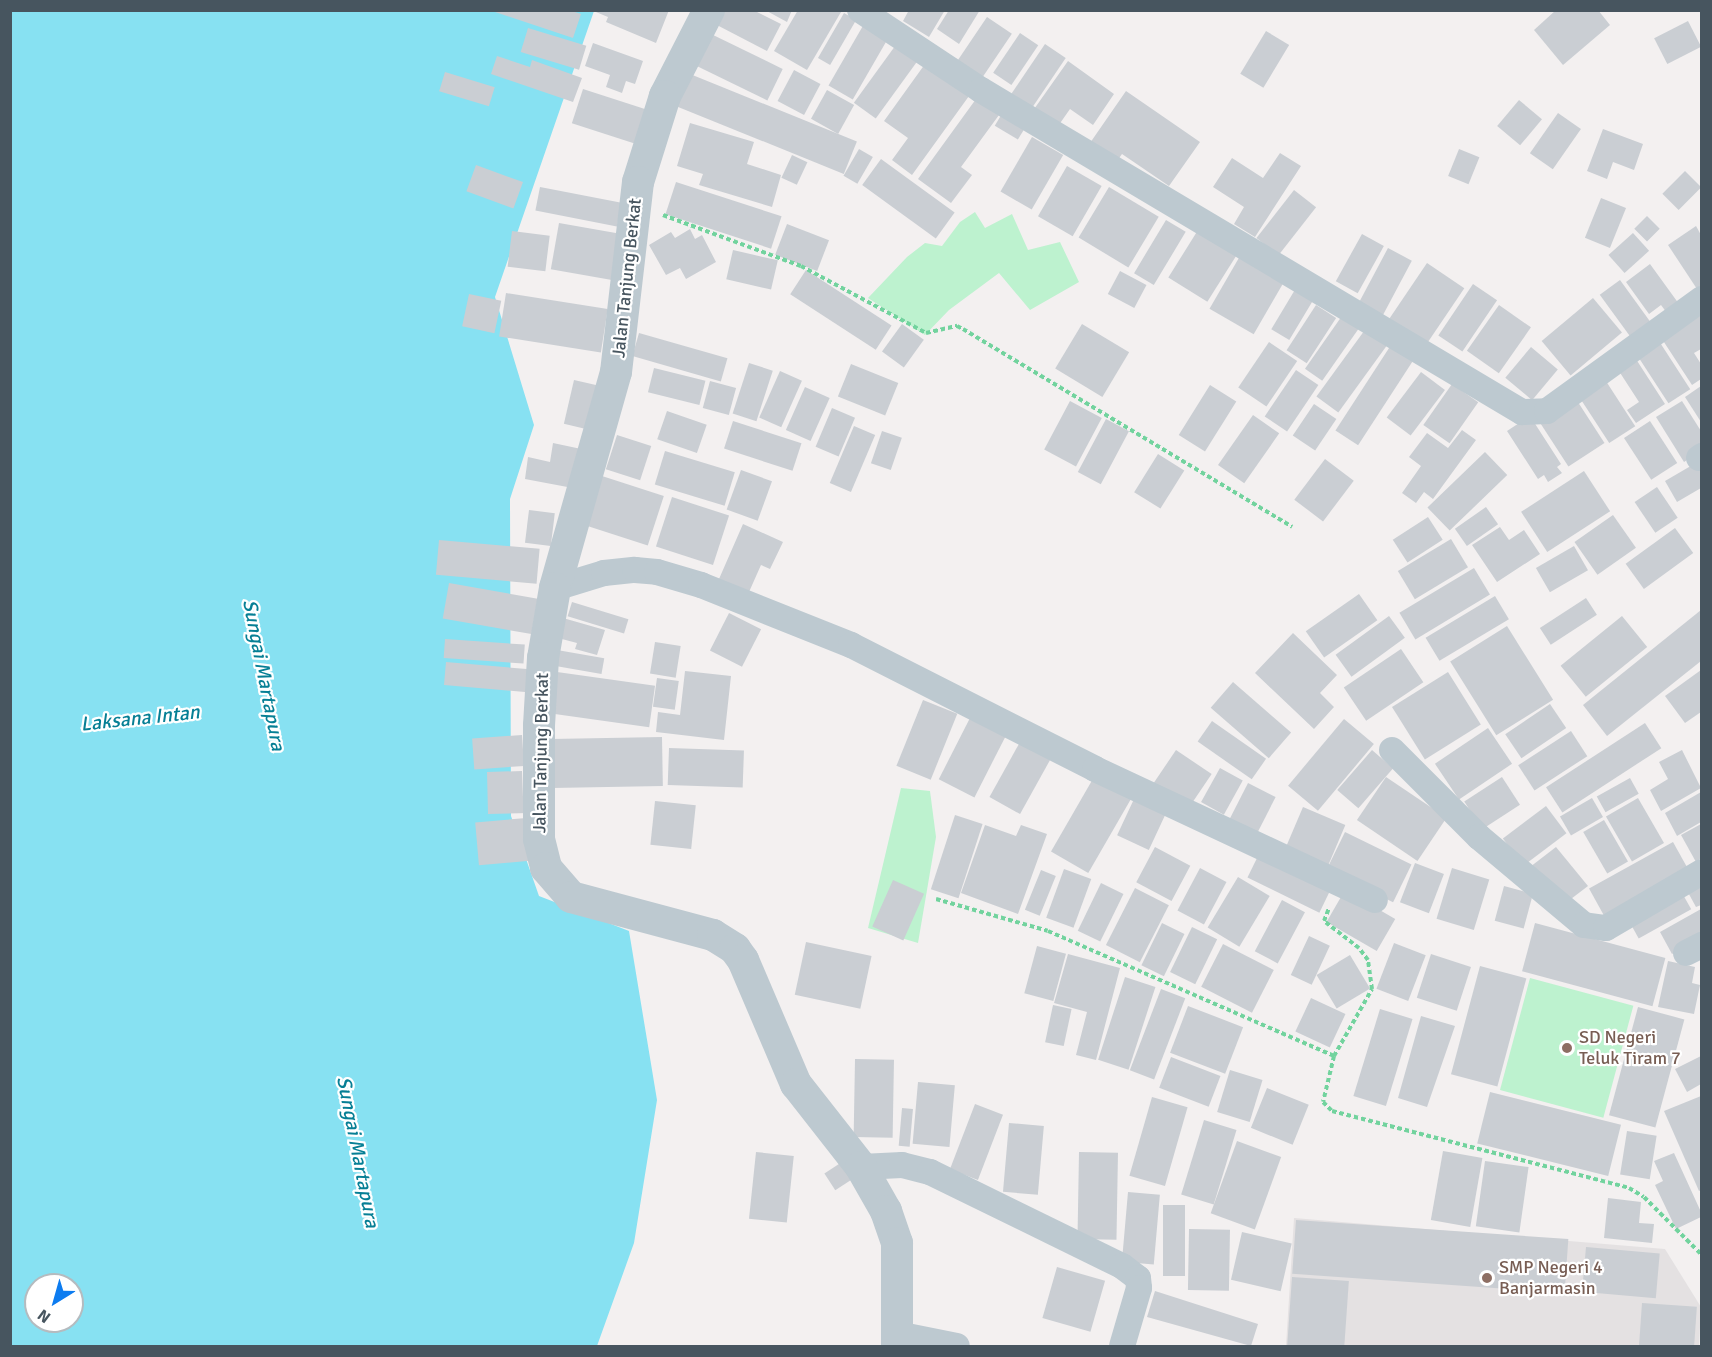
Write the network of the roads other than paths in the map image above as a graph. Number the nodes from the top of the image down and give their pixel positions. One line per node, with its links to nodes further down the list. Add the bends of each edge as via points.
1 (709, 10): 4 (street, Jalan Tanjung Berkat, via 665,96 633,207 624,324 616,372)
2 (860, 10): 3 (street, via 991,96 1522,412 1547,411)
3 (1701, 299)
4 (555, 588): 7 (street, via 604,573 635,570 701,585 851,645 1095,769); 8 (street, Jalan Tanjung Berkat, via 543,658 539,726 539,839 546,868 571,897 697,930 735,949 796,1084)
5 (1392, 750): 6 (street, via 1479,837 1584,925 1606,928)
6 (1701, 872)
7 (1375, 900)
8 (861, 1167): 9 (street, Jalan Tanjung Berkat, via 886,1211 897,1244); 11 (street, via 902,1165 930,1172 1122,1266 1138,1278 1139,1288)
9 (897, 1340): 10 (street)
10 (957, 1347)
11 (1122, 1347)

